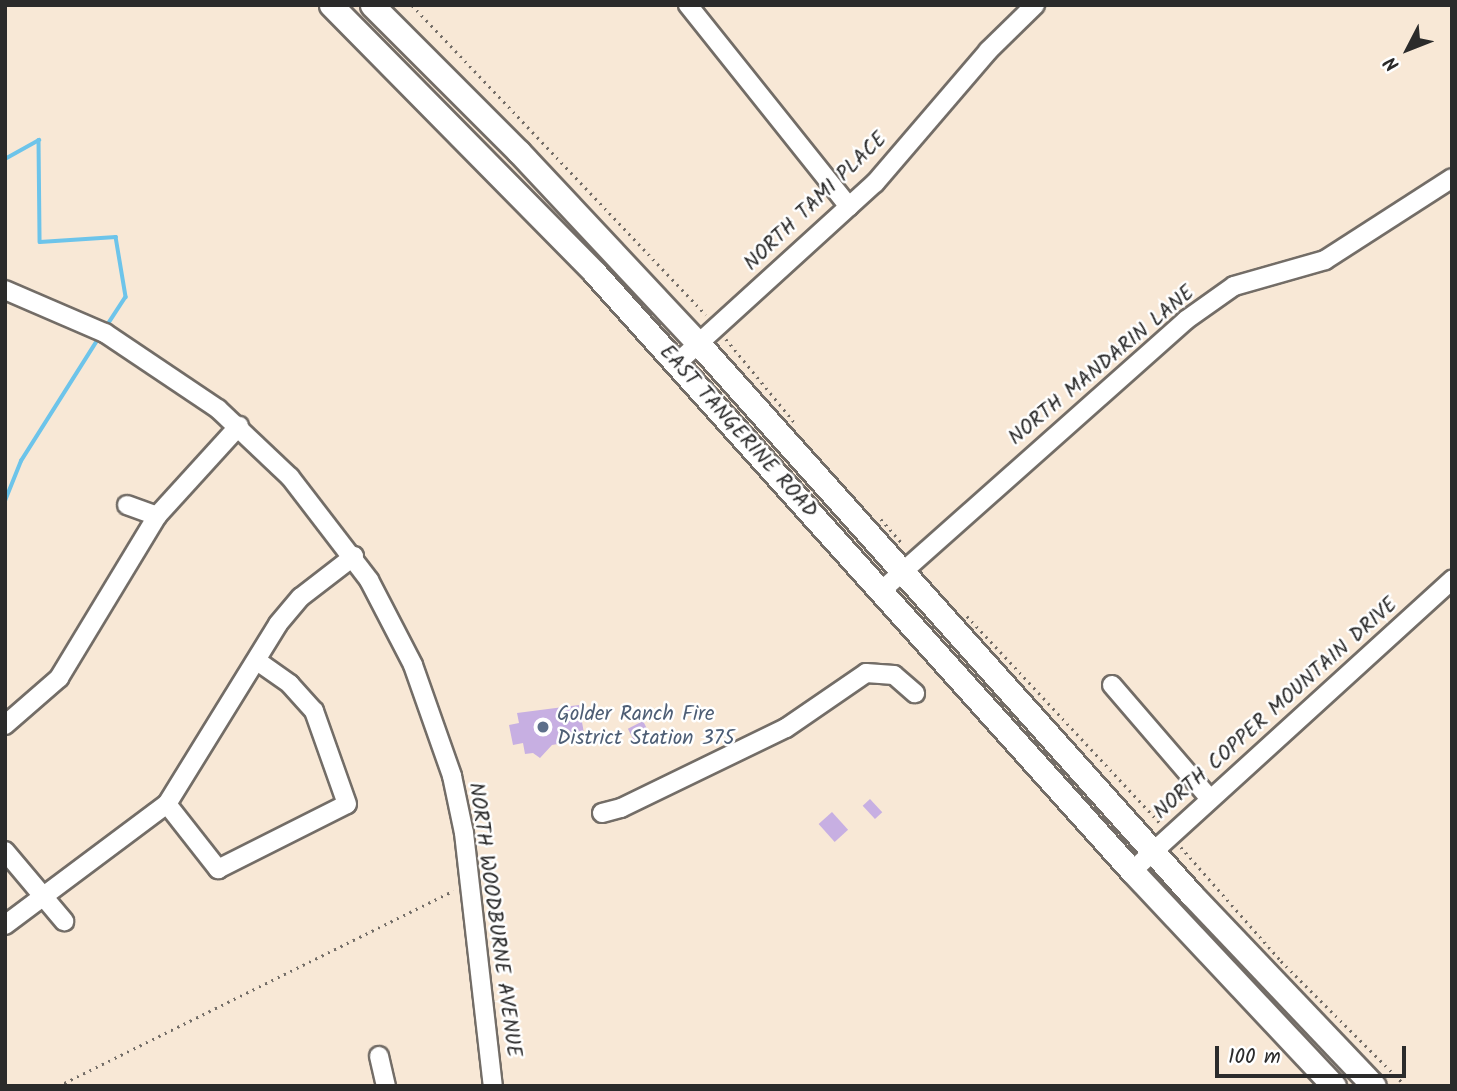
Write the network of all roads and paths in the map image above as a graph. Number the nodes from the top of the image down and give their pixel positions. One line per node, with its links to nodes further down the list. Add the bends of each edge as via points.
1 (331, 5): 9 (main road, EAST TANGERINE ROAD, via 500,172)
2 (372, 5): 8 (main road, EAST TANGERINE ROAD, via 510,142)
3 (688, 5): 6 (street)
4 (1035, 5): 6 (street, NORTH TAMI PLACE)
5 (1452, 178): 14 (street, NORTH MANDARIN LANE, via 1325,260 1234,286 1196,312)
6 (849, 207): 8 (street, NORTH TAMI PLACE)
7 (5, 290): 10 (street, NORTH WOODBURNE AVENUE, via 75,318 128,346)
8 (698, 343): 9 (street, NORTH TAMI PLACE); 14 (main road, EAST TANGERINE ROAD)
9 (677, 363): 16 (main road, EAST TANGERINE ROAD)
10 (239, 426): 12 (street); 13 (street, NORTH WOODBURNE AVENUE, via 290,477)
11 (127, 505): 12 (street)
12 (157, 516): 20 (street, via 59,678)
13 (354, 556): 17 (street, via 301,597 278,624); 34 (street, NORTH WOODBURNE AVENUE, via 413,665 452,776 464,833)
14 (902, 571): 16 (street, NORTH MANDARIN LANE); 25 (main road, EAST TANGERINE ROAD)
15 (1452, 580): 21 (street, NORTH COPPER MOUNTAIN DRIVE)
16 (881, 591): 26 (main road, EAST TANGERINE ROAD)
17 (258, 662): 22 (street); 22 (street, via 290,684 314,711 347,804 218,869)
18 (1112, 685): 21 (street)
19 (915, 693): 23 (street, via 894,675 866,673 786,728)
20 (5, 725)
21 (1210, 799): 25 (street, NORTH COPPER MOUNTAIN DRIVE)
22 (167, 804): 28 (street)
23 (602, 813)
24 (5, 851): 28 (street)
25 (1153, 852): 26 (street, NORTH COPPER MOUNTAIN DRIVE); 36 (main road, EAST TANGERINE ROAD)
26 (1132, 871): 35 (main road, EAST TANGERINE ROAD)
27 (453, 891): 32 (path)
28 (43, 895): 29 (street); 30 (street)
29 (64, 921)
30 (5, 925)
31 (379, 1056): 33 (street)
32 (58, 1086)
33 (386, 1086)
34 (493, 1086)
35 (1334, 1086)
36 (1374, 1086)

